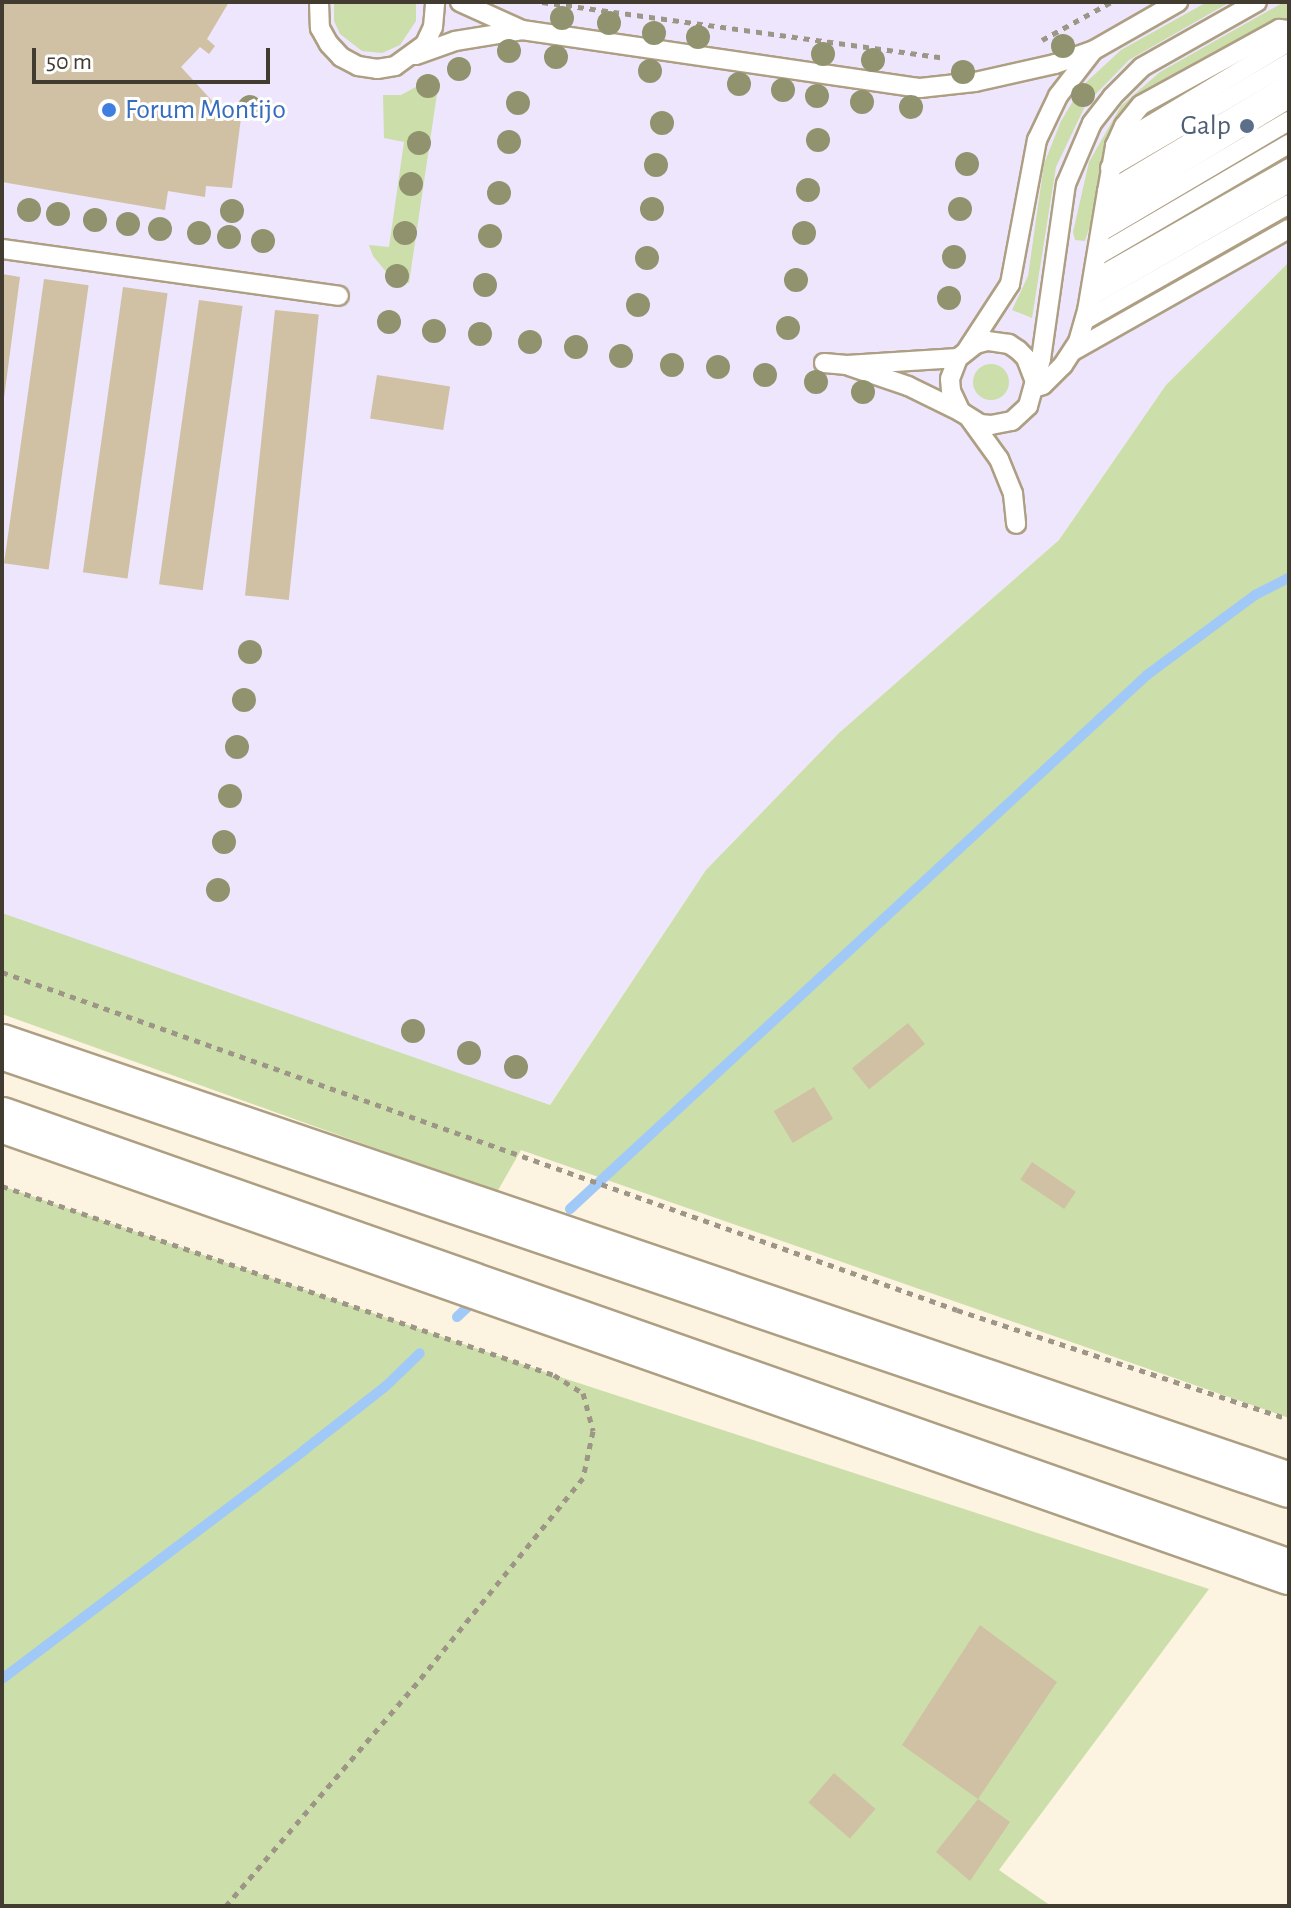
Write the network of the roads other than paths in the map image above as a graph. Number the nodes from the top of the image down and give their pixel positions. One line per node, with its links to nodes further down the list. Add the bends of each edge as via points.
1 (319, 2): 10 (lane, via 320,28 341,57 377,69)
2 (435, 2): 10 (lane, via 433,27)
3 (460, 2): 6 (lane)
4 (1178, 2): 9 (lane)
5 (1257, 2): 33 (lane, via 1142,67 1092,123 1066,184)
6 (522, 30): 9 (lane, via 920,88 1014,74); 10 (lane, via 455,41)
7 (1289, 30): 16 (lane, via 1279,29 1141,105)
8 (1289, 42): 16 (lane)
9 (1094, 50): 30 (lane, via 1058,96 1037,140 1010,284)
10 (412, 57)
11 (1289, 63): 17 (lane)
12 (1289, 83): 20 (lane)
13 (1289, 99): 20 (lane)
14 (1289, 121): 23 (lane)
15 (1289, 144): 25 (lane)
16 (1115, 146): 17 (lane)
17 (1110, 168): 20 (lane)
18 (1289, 168): 26 (lane)
19 (1289, 183): 26 (lane)
20 (1106, 202): 23 (lane)
21 (1289, 204): 28 (lane)
22 (1289, 229): 29 (lane)
23 (1101, 232): 25 (lane)
24 (2, 249): 27 (lane)
25 (1097, 256): 26 (lane)
26 (1091, 288): 28 (lane)
27 (339, 296)
28 (1085, 320): 29 (lane)
29 (1073, 351): 33 (lane, via 1050,379)
30 (962, 354): 32 (lane); 33 (lane, via 987,341 1009,344 1026,358); 34 (lane, via 950,379 954,402)
31 (824, 363): 32 (lane)
32 (847, 365): 34 (lane, via 908,386)
33 (1034, 383): 34 (lane, via 1028,406 1012,421 991,425)
34 (965, 416): 35 (lane, via 999,459 1013,494)
35 (1016, 524)
36 (2, 1047): 38 (highway)
37 (2, 1120): 39 (highway)
38 (1289, 1485)
39 (1289, 1572)

